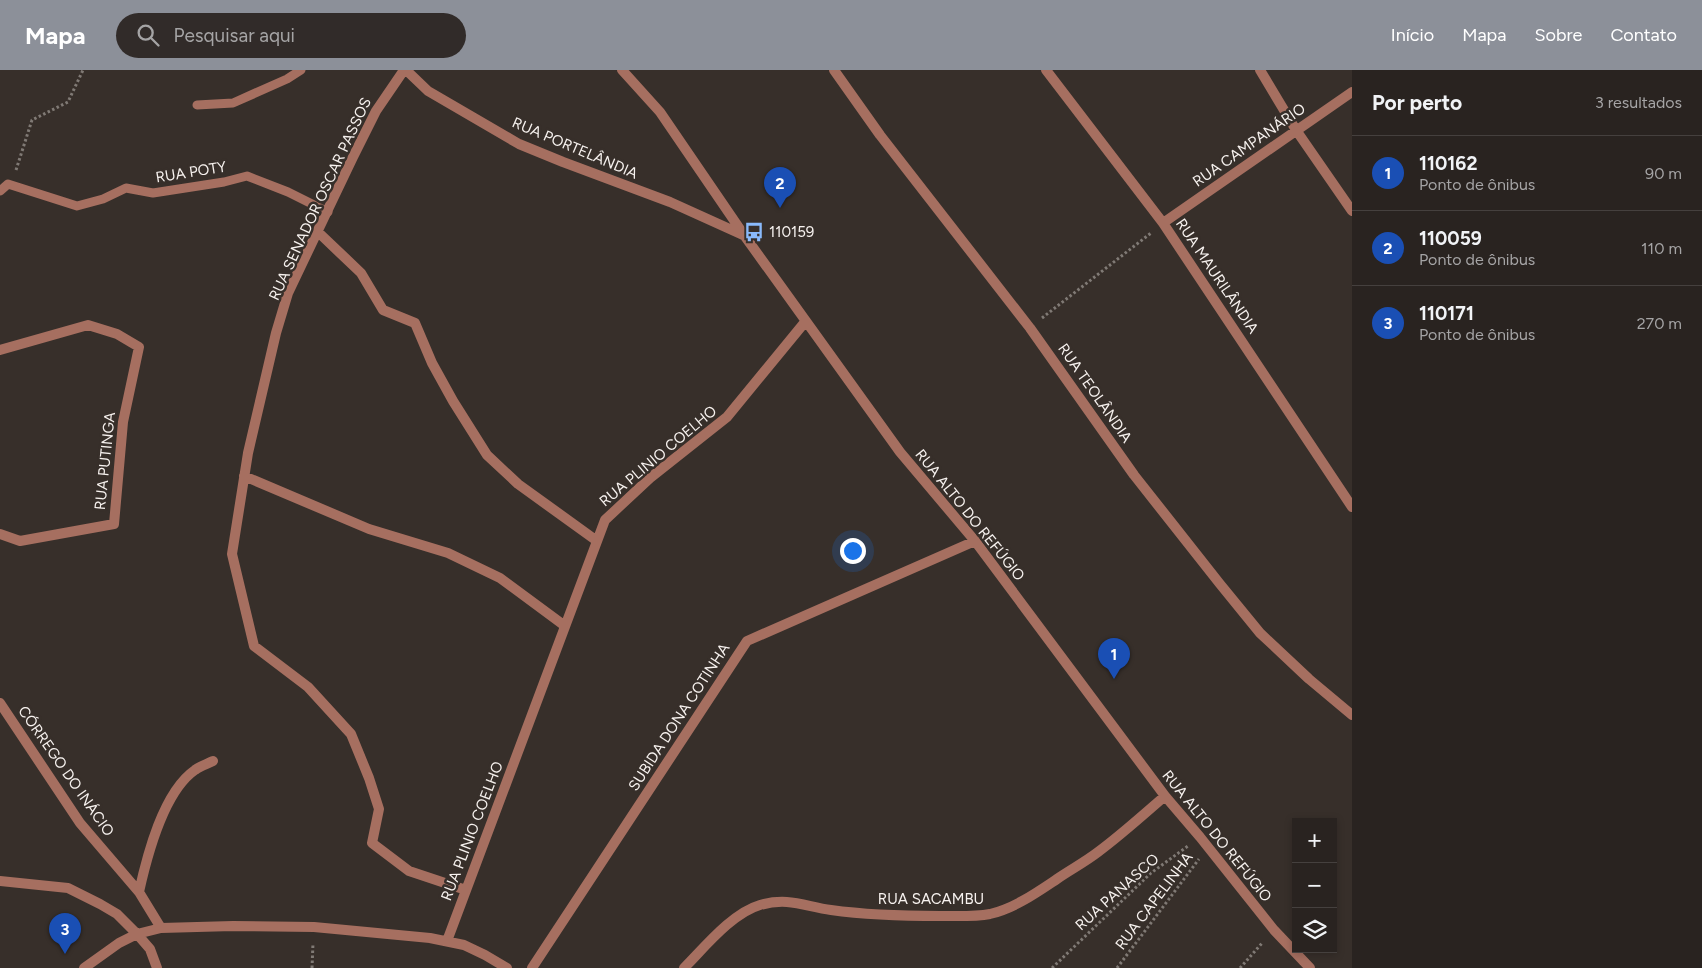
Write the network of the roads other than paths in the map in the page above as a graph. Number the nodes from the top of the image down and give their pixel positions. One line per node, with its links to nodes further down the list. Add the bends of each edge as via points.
1 (301, 70): 8 (lane, via 233,103)
2 (405, 70): 12 (street, RUA SENADOR OSCAR PASSOS, via 376,111); 15 (street, RUA PORTELÂNDIA, via 428,91 519,144 670,202)
3 (622, 70): 15 (street, RUA ALTO DO REFÚGIO, via 660,112)
4 (834, 70): 25 (street, RUA TEOLÂNDIA, via 880,135 1030,328 1134,475 1260,633)
5 (1046, 70): 13 (street, RUA MAURILÂNDIA)
6 (1260, 70): 9 (street)
7 (1352, 92): 9 (street, RUA CAMPANÁRIO)
8 (197, 105)
9 (1296, 130): 11 (street); 13 (street, RUA CAMPANÁRIO)
10 (0, 191): 12 (lane, RUA POTY, via 8,184 77,206 126,188 153,192 247,176)
11 (1352, 210)
12 (328, 212): 14 (street, RUA SENADOR OSCAR PASSOS)
13 (1163, 223): 19 (street, RUA MAURILÂNDIA)
14 (318, 232): 18 (street, RUA SENADOR OSCAR PASSOS, via 288,292); 21 (street, via 361,273 383,310 415,323 432,363 487,455 518,484)
15 (744, 235): 16 (street, RUA ALTO DO REFÚGIO)
16 (805, 322): 21 (street, RUA PLINIO COELHO, via 727,417 650,478 605,520); 22 (street, RUA ALTO DO REFÚGIO, via 900,452)
17 (0, 350): 20 (street, RUA PUTINGA, via 88,326 117,334 139,347 123,422 114,524 20,540)
18 (244, 476): 23 (street, via 370,529 448,553 500,578); 29 (street, RUA SENADOR OSCAR PASSOS, via 232,554 254,646 308,687 351,734 379,809 372,843 409,871)
19 (1352, 507)
20 (0, 534)
21 (597, 541): 23 (street, RUA PLINIO COELHO)
22 (975, 541): 27 (street, RUA ALTO DO REFÚGIO); 37 (street, SUBIDA DONA COTINHA, via 747,641)
23 (565, 626): 29 (street, RUA PLINIO COELHO)
24 (0, 703): 30 (street, CÓRREGO DO INÁCIO, via 80,823)
25 (1352, 715)
26 (213, 761): 30 (street, via 183,781 163,813 146,857)
27 (1165, 796): 38 (street, RUA SACAMBU, via 1099,851 1007,909 967,916 898,916 859,914 799,902 779,902 758,906 741,914); 39 (street, RUA ALTO DO REFÚGIO, via 1274,930)
28 (0, 881): 32 (street, via 68,888 117,914)
29 (466, 890): 33 (street, RUA PLINIO COELHO)
30 (139, 892): 31 (street, CÓRREGO DO INÁCIO)
31 (161, 928): 32 (street); 33 (street, via 314,927)
32 (137, 934): 34 (street); 35 (street, via 150,949)
33 (446, 941): 36 (street, via 464,945)
34 (84, 968)
35 (158, 968)
36 (507, 968)
37 (532, 968)
38 (684, 968)
39 (1310, 968)

